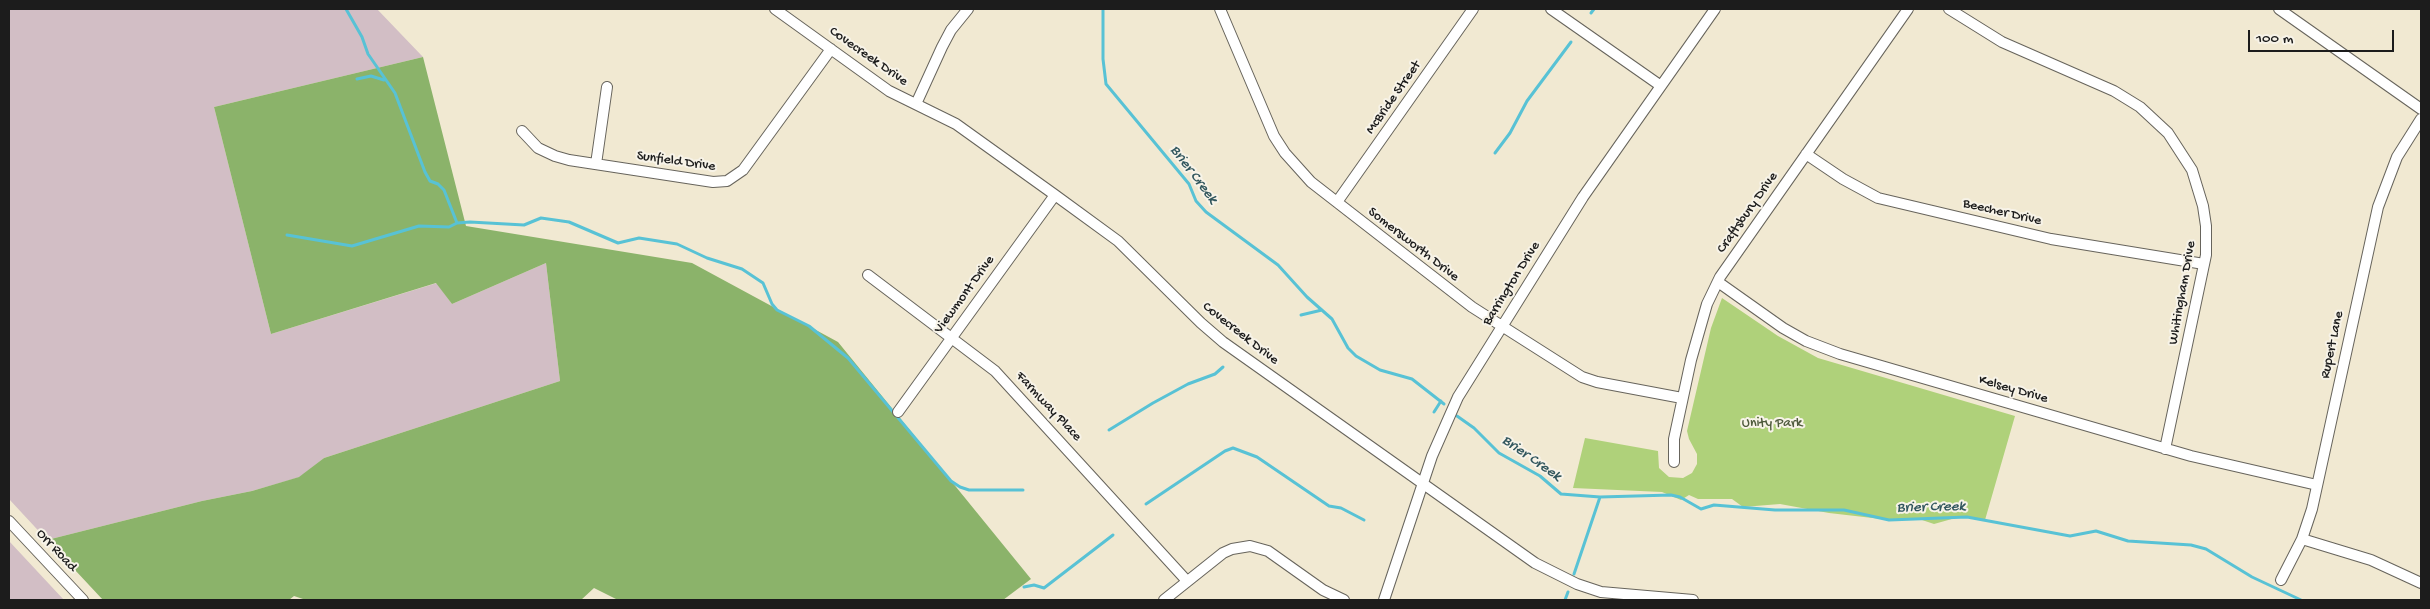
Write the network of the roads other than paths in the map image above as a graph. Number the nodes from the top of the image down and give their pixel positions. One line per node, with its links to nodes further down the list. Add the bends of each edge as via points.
1 (968, 9): 13 (street, via 951,30)
2 (1220, 9): 20 (street, Somersworth Drive, via 1270,127 1285,153 1311,182)
3 (1473, 9): 20 (street, McBride Street)
4 (1551, 9): 11 (street)
5 (1715, 9): 11 (street, Barrington Drive)
6 (1908, 9): 17 (street, Craftsbury Drive)
7 (1949, 9): 21 (street, Whitingham Drive, via 2002,42 2114,91 2153,118 2181,150 2200,193 2206,226)
8 (2279, 9): 14 (street)
9 (779, 10): 10 (street, Covecreek Drive)
10 (832, 49): 13 (street, Covecreek Drive, via 889,91); 18 (street, Sunfield Drive, via 743,170 728,181 713,182)
11 (1661, 86): 24 (street, Barrington Drive, via 1583,197)
12 (607, 87): 18 (street)
13 (916, 104): 19 (street, Covecreek Drive, via 956,124)
14 (2421, 109)
15 (2421, 119): 31 (street, Rupert Lane, via 2396,157 2378,207)
16 (522, 131): 18 (street, Sunfield Drive, via 538,148 548,153)
17 (1806, 154): 21 (street, Beecher Drive, via 1878,198 2051,239); 23 (street, Craftsbury Drive)
18 (596, 164)
19 (1055, 195): 25 (street, Viewmont Drive); 30 (street, Covecreek Drive, via 1118,241 1223,342)
20 (1337, 202): 24 (street, Somersworth Drive)
21 (2204, 264): 28 (street, Whitingham Drive)
22 (868, 275): 25 (street, Farmway Place)
23 (1718, 282): 26 (street, Craftsbury Drive, via 1700,326); 28 (street, Kelsey Drive, via 1783,328 1822,348)
24 (1501, 326): 26 (street, Somersworth Drive, via 1582,377); 30 (street, Barrington Drive, via 1451,410)
25 (952, 338): 27 (street, Viewmont Drive); 35 (street, Farmway Place, via 995,370 1015,390)
26 (1682, 398): 29 (street, Craftsbury Drive, via 1674,439)
27 (898, 412)
28 (2165, 449): 31 (street, Kelsey Drive)
29 (1674, 462)
30 (1422, 483): 40 (street, Barrington Drive); 41 (street, Covecreek Drive, via 1535,563 1577,584 1615,594)
31 (2317, 485): 33 (street, Rupert Lane)
32 (9, 521): 37 (street, Orr Road)
33 (2302, 538): 34 (street, Rupert Lane); 36 (street, via 2371,560)
34 (2281, 580)
35 (1187, 582): 38 (street); 39 (street, via 1223,553 1244,546 1256,547 1268,551)
36 (2421, 583)
37 (83, 600)
38 (1164, 600)
39 (1344, 600)
40 (1384, 600)
41 (1693, 600)

